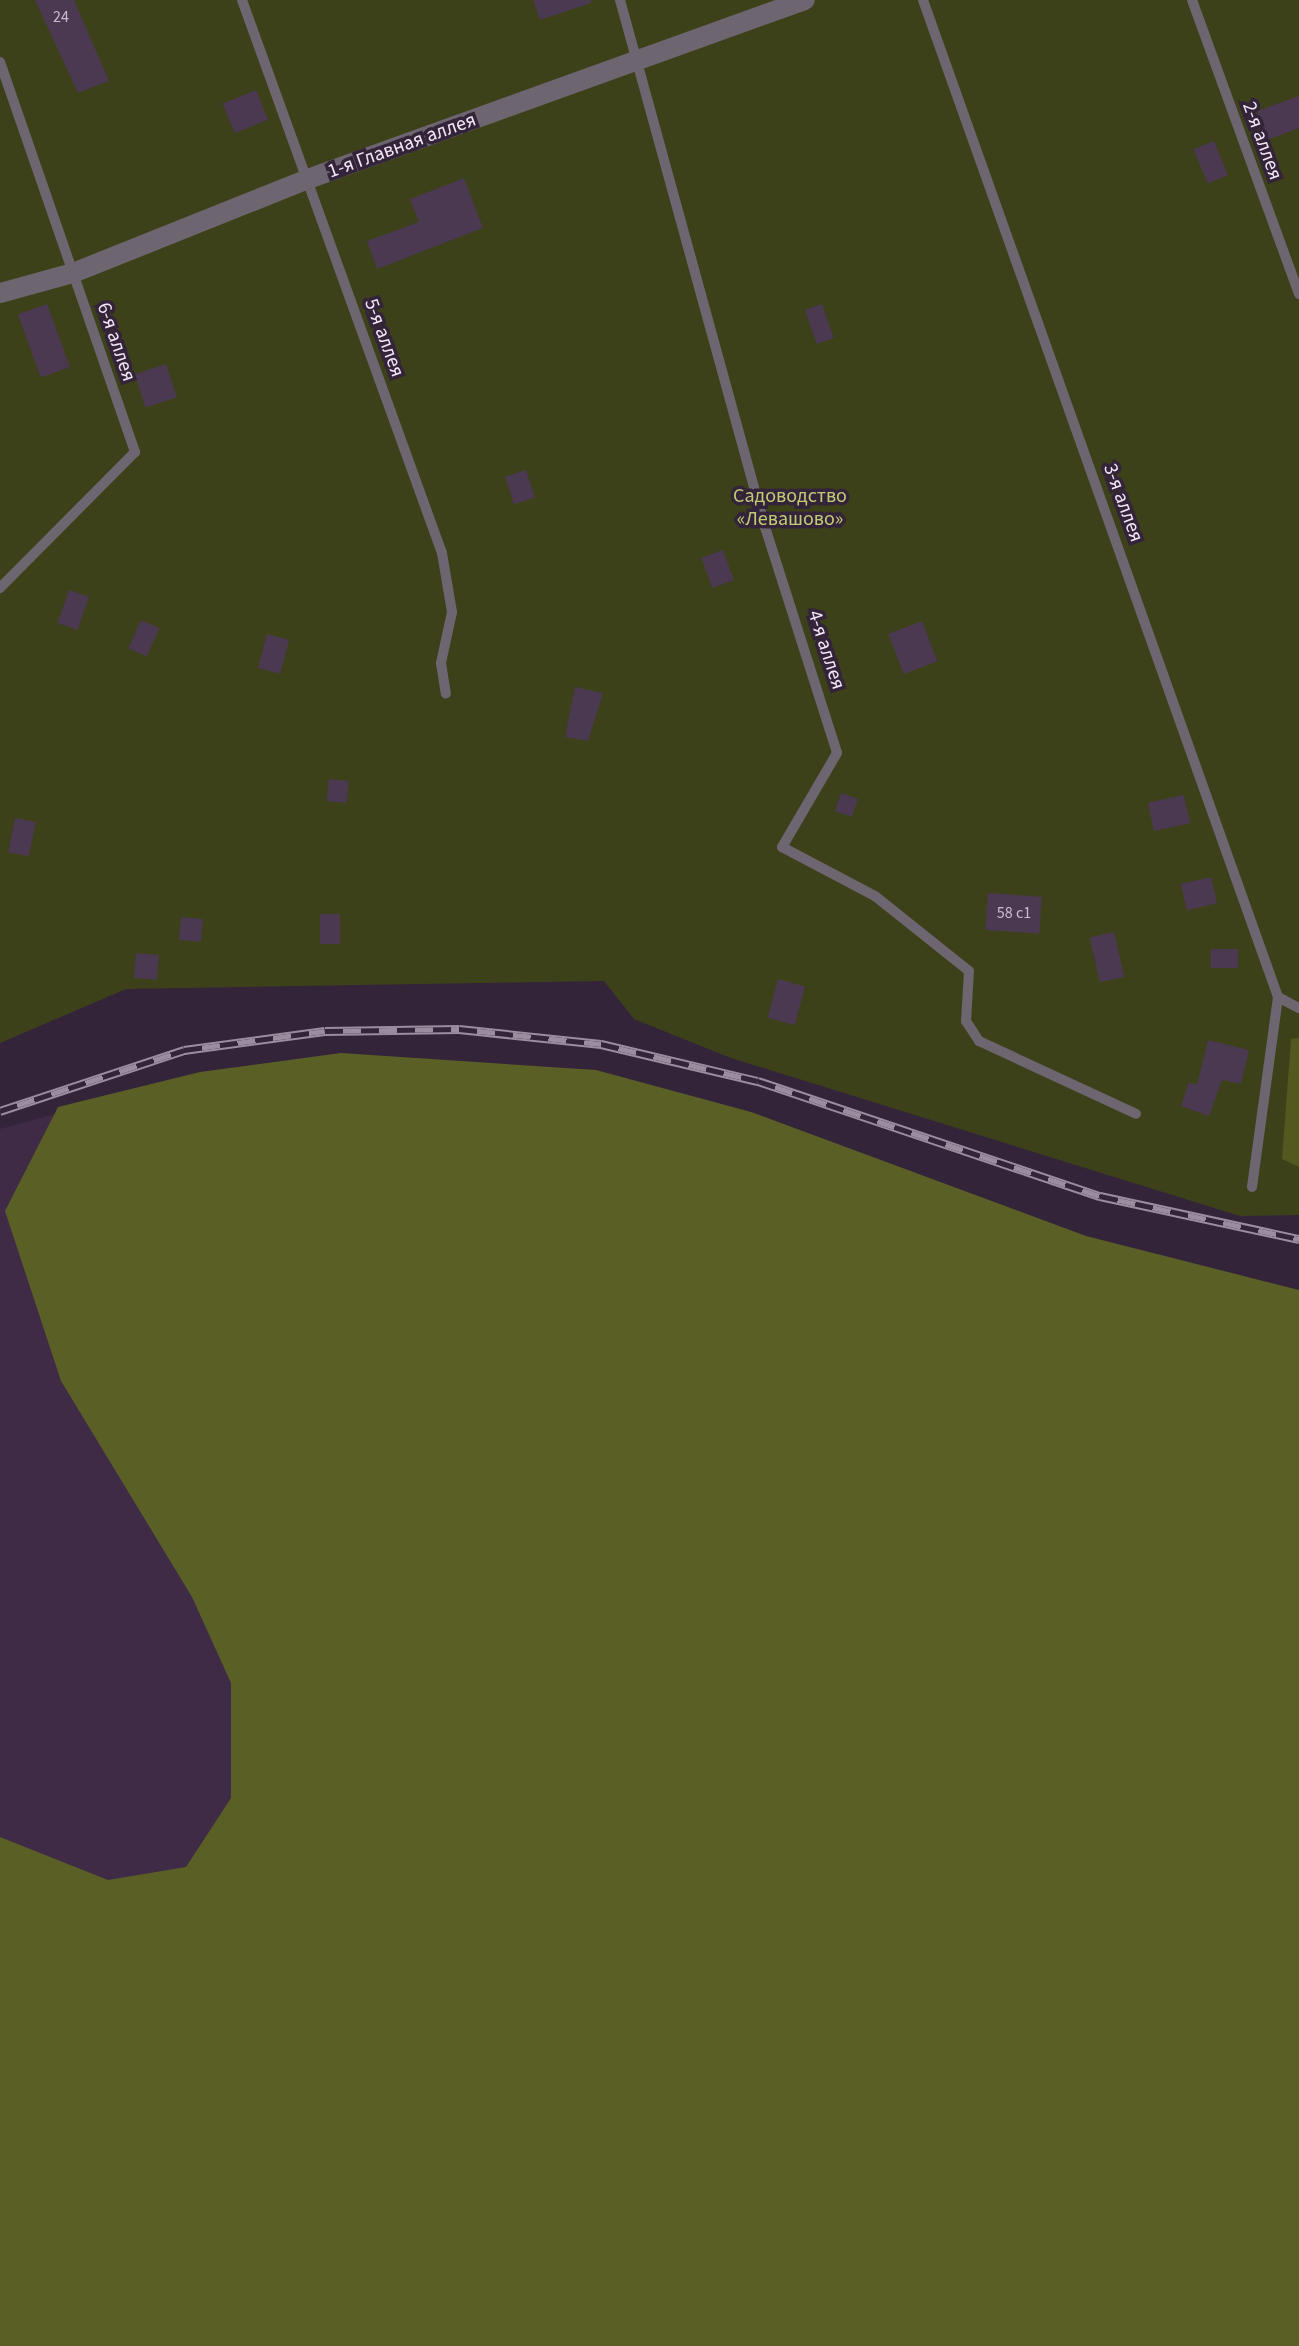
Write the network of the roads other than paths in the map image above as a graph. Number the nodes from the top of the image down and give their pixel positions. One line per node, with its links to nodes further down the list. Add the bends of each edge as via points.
1 (242, 0): 8 (lane, 5-я аллея)
2 (620, 0): 6 (lane, 4-я аллея)
3 (805, 0): 6 (street, 1-я Главная аллея)
4 (923, 0): 14 (lane, 3-я аллея)
5 (1192, 0): 11 (lane, 2-я аллея)
6 (641, 60): 8 (street, 1-я Главная аллея); 16 (lane, 4-я аллея, via 652,131 837,753 782,847 875,896 969,971 966,1021 979,1041)
7 (0, 62): 9 (lane, 6-я аллея)
8 (308, 179): 9 (street, 1-я Главная аллея); 13 (lane, 5-я аллея, via 442,553 452,612 441,663)
9 (73, 273): 10 (street, 1-я Главная аллея); 12 (lane, 6-я аллея, via 135,452)
10 (0, 293)
11 (1299, 294)
12 (0, 588)
13 (446, 694)
14 (1278, 997): 15 (lane); 17 (lane)
15 (1299, 1008)
16 (1136, 1114)
17 (1252, 1187)

